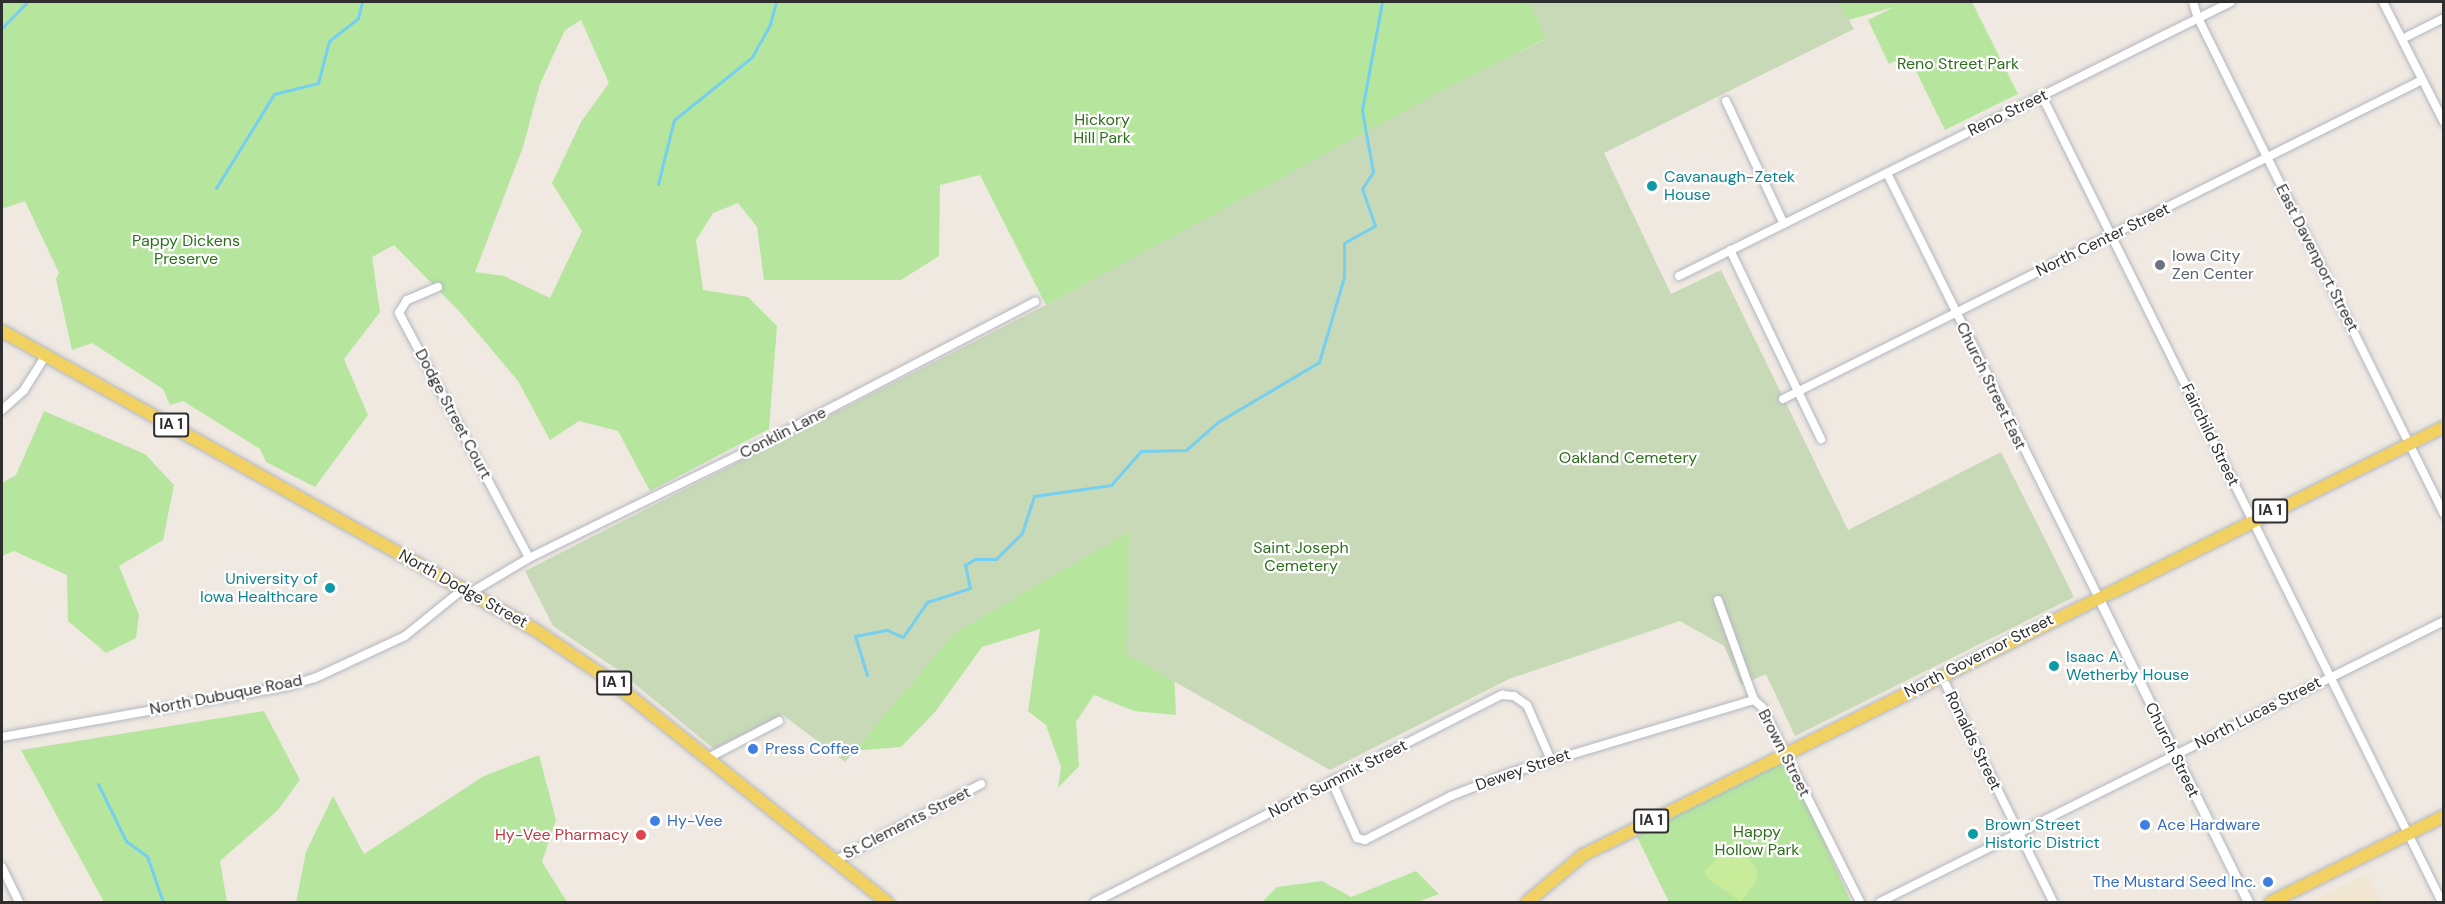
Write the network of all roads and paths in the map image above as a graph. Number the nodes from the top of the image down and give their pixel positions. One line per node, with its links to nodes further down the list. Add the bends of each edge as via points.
1 (2193, 2): 4 (street, East Davenport Street)
2 (2231, 2): 4 (street, Reno Street)
3 (2383, 2): 6 (street)
4 (2198, 18): 8 (street, Reno Street); 11 (street, East Davenport Street)
5 (2444, 18): 6 (street)
6 (2402, 39): 7 (street)
7 (2422, 80): 10 (street); 11 (street, North Center Street)
8 (2042, 96): 12 (street, Reno Street); 14 (street, Fairchild Street)
9 (1726, 101): 13 (street)
10 (2444, 122)
11 (2266, 158): 14 (street, North Center Street); 27 (street, East Davenport Street)
12 (1887, 173): 13 (street, Reno Street); 19 (street, Church Street East)
13 (1784, 224): 15 (street, Reno Street)
14 (2111, 236): 19 (street, North Center Street); 29 (street, Fairchild Street)
15 (1730, 250): 16 (street, Reno Street); 22 (street)
16 (1679, 276)
17 (438, 287): 30 (street, Dodge Street Court, via 407,300 399,313)
18 (1035, 302): 30 (street, Conklin Lane, via 754,448)
19 (1955, 313): 22 (street, North Center Street); 32 (street, Church Street East)
20 (2, 331): 21 (main road, North Dodge Street / IA 1)
21 (46, 355): 24 (street, via 24,390); 31 (main road, North Dodge Street / IA 1)
22 (1798, 391): 23 (street, North Center Street); 26 (street)
23 (1783, 399)
24 (2, 410)
25 (2444, 427): 27 (main road, North Governor Street / IA 1)
26 (1821, 440)
27 (2409, 444): 28 (street, East Davenport Street); 29 (main road, North Governor Street / IA 1)
28 (2444, 514)
29 (2252, 520): 32 (main road, North Governor Street / IA 1); 36 (street, Fairchild Street)
30 (529, 558): 31 (street, Conklin Lane)
31 (466, 591): 39 (street, North Dubuque Road, via 405,636 315,678); 42 (main road, North Dodge Street / IA 1, via 568,651)
32 (2098, 597): 35 (main road, North Governor Street / IA 1); 41 (street, Church Street)
33 (1718, 600): 37 (street, Brown Street)
34 (2444, 621): 36 (street, North Lucas Street)
35 (1941, 675): 40 (main road, North Governor Street / IA 1); 47 (street, Ronalds Street)
36 (2331, 677): 41 (street, North Lucas Street); 48 (street, Fairchild Street)
37 (1754, 700): 40 (street, Brown Street, via 1762,707); 43 (street, Dewey Street)
38 (779, 721): 42 (street)
39 (2, 737)
40 (1785, 754): 54 (main road, North Governor Street / IA 1, via 1583,855); 55 (street, Brown Street)
41 (2174, 755): 47 (street, North Lucas Street); 58 (street, Church Street)
42 (708, 758): 49 (main road, North Dodge Street / IA 1)
43 (1551, 760): 44 (street, Dewey Street, via 1466,790 1365,840 1357,838); 44 (street, North Summit Street, via 1527,705 1514,696 1502,695)
44 (1332, 782): 53 (street, North Summit Street)
45 (981, 784): 49 (street, St Clements Street)
46 (2444, 816): 48 (main road)
47 (2018, 833): 56 (street, North Lucas Street); 57 (street, Ronalds Street)
48 (2408, 833): 59 (main road); 60 (street, Fairchild Street)
49 (834, 861): 52 (main road, North Dodge Street / IA 1)
50 (2, 867): 51 (street)
51 (19, 903)
52 (887, 903)
53 (1095, 903)
54 (1527, 903)
55 (1860, 903)
56 (1880, 903)
57 (2053, 903)
58 (2248, 903)
59 (2271, 903)
60 (2442, 903)

